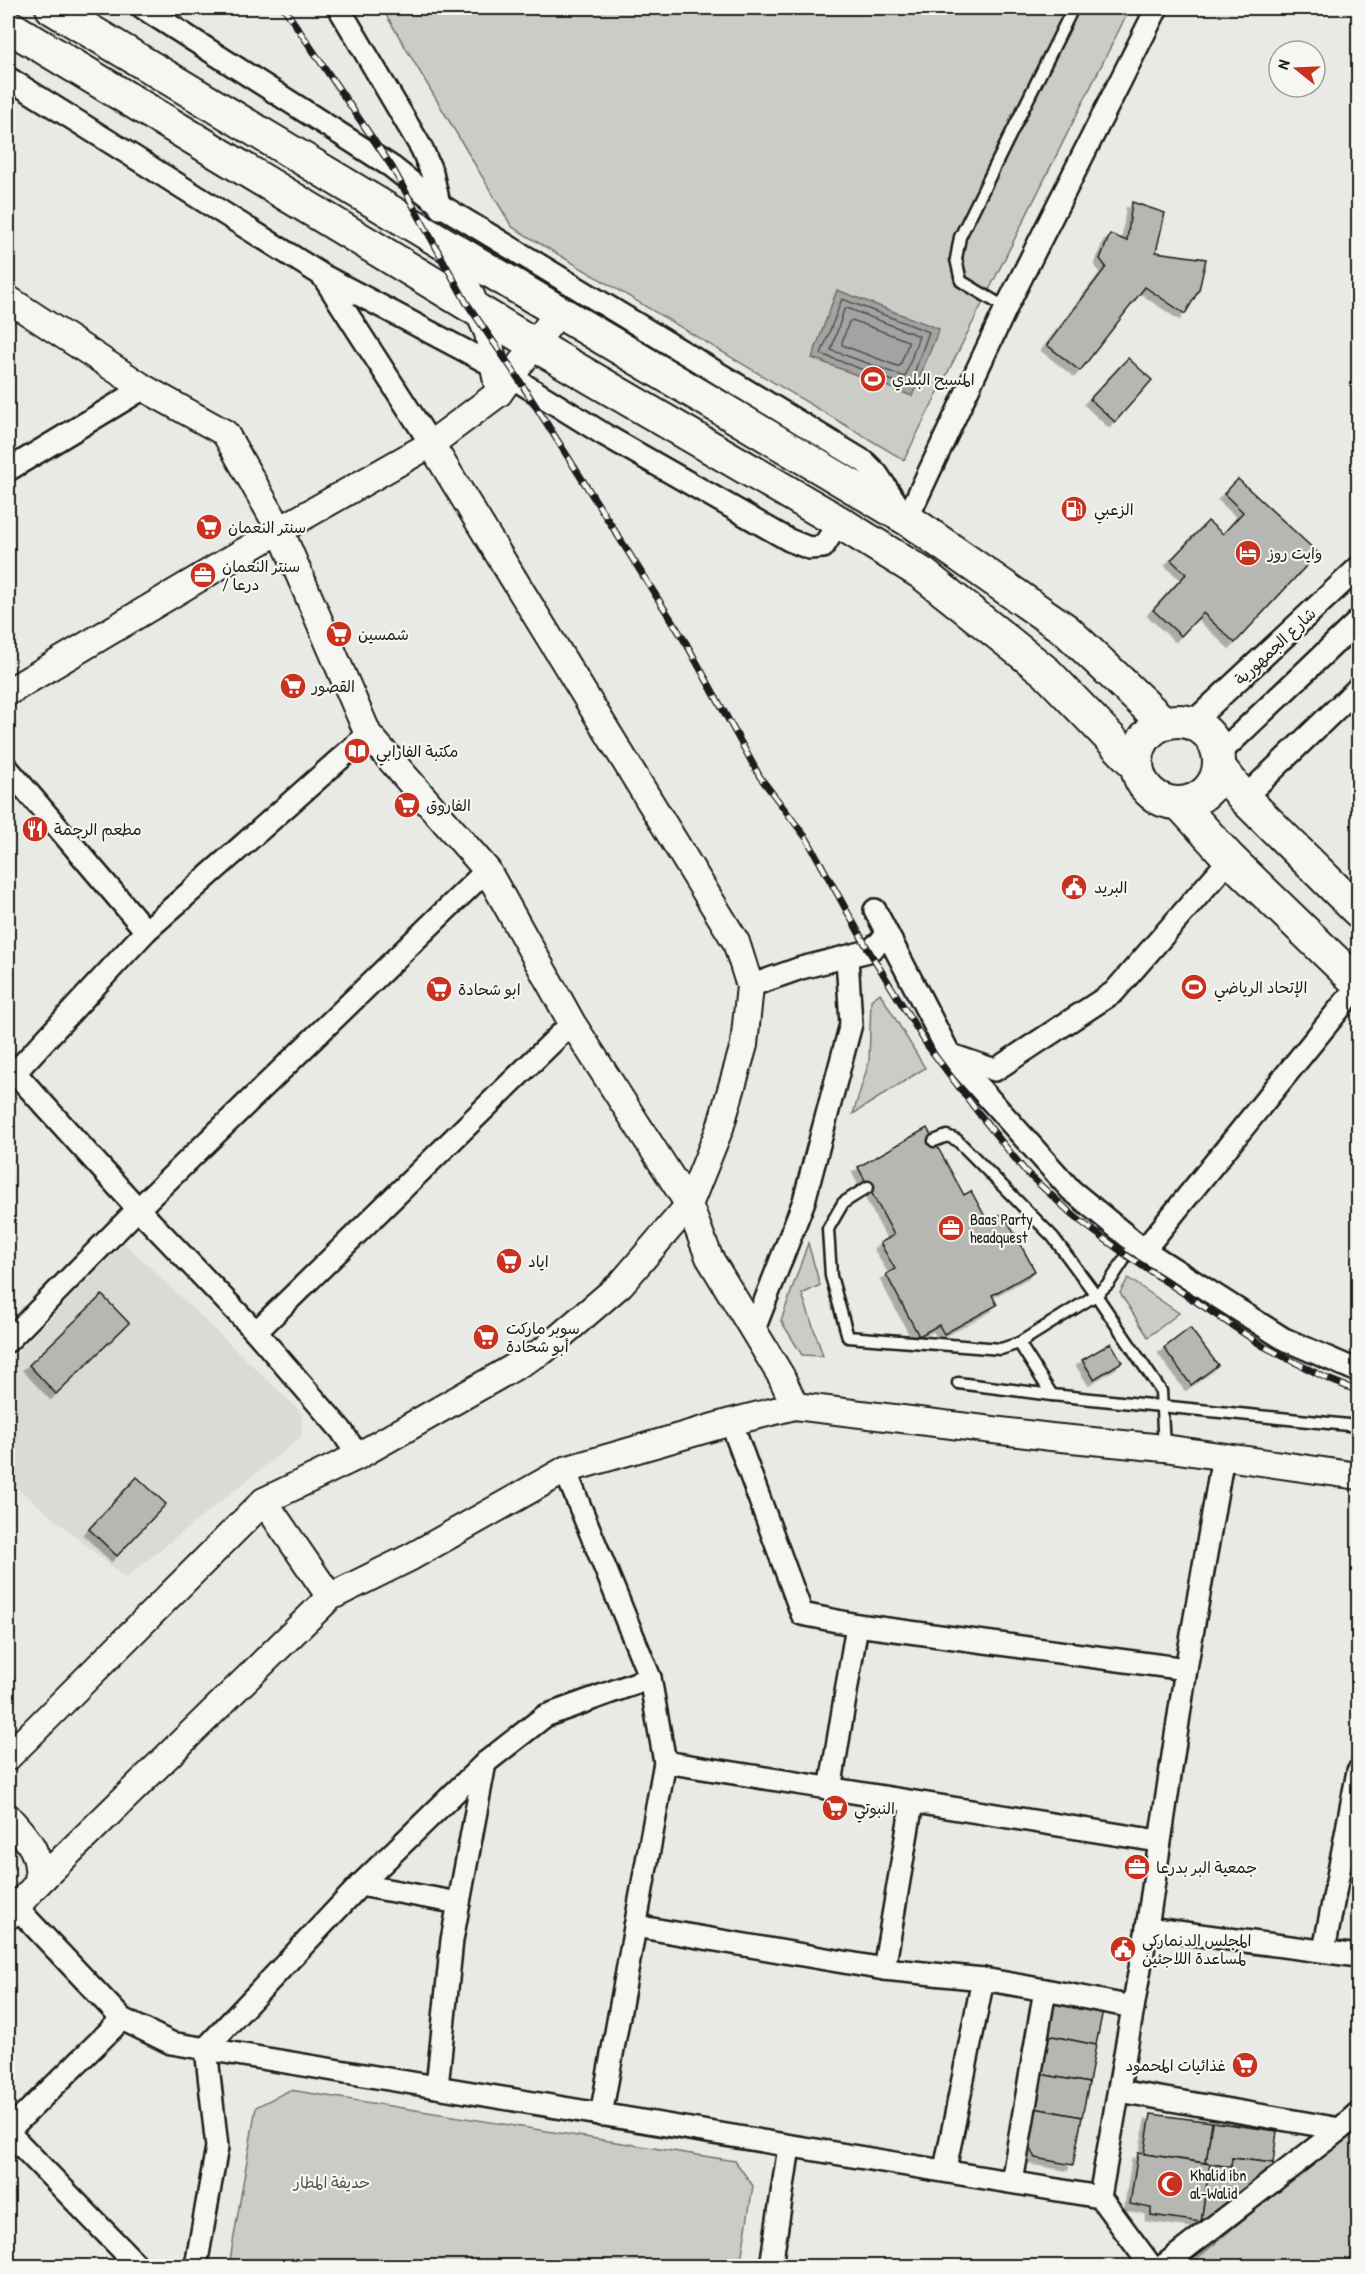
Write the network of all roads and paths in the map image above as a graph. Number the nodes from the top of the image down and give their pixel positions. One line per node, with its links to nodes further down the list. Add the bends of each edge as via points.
1 (52, 8): 9 (main road)
2 (143, 8): 8 (street, via 392,167)
3 (339, 8): 8 (street, via 422,148)
4 (1073, 8): 12 (lane, via 960,237 956,259 961,281)
5 (1157, 8): 12 (street)
6 (8, 26): 13 (main road)
7 (8, 78): 10 (street)
8 (440, 205): 9 (street); 20 (street, via 865,462)
9 (449, 247): 13 (street); 14 (main road)
10 (322, 275): 16 (street); 18 (street)
11 (8, 299): 17 (street)
12 (1006, 308): 20 (street)
13 (478, 310): 15 (main road); 16 (street)
14 (558, 311): 15 (street); 20 (main road)
15 (535, 345): 16 (street); 21 (main road)
16 (501, 379): 18 (street); 21 (street, via 789,540 808,548 824,547)
17 (144, 388): 19 (street); 22 (street, via 225,433)
18 (431, 444): 22 (street); 42 (street, via 736,942)
19 (8, 470)
20 (907, 519): 27 (main road, via 1066,630)
21 (839, 522): 30 (main road, via 923,574 1046,672)
22 (280, 530): 26 (street); 28 (street)
23 (1359, 568): 27 (street, شارع الجمهورية)
24 (1359, 621): 29 (street)
25 (1359, 688): 32 (street)
26 (8, 693)
27 (1178, 723): 29 (main road, via 1205,730 1214,741); 30 (main road, via 1152,730 1143,740)
28 (368, 734): 35 (street); 38 (street)
29 (1219, 761): 32 (main road); 33 (main road, via 1209,788 1201,796)
30 (1137, 766): 33 (main road, via 1140,778 1156,796)
31 (8, 769): 38 (street)
32 (1244, 798): 37 (main road)
33 (1179, 803): 34 (main road)
34 (1230, 859): 41 (main road); 44 (street, via 1114,992 995,1070)
35 (487, 870): 43 (street); 49 (street)
36 (875, 910): 39 (street)
37 (1359, 911)
38 (146, 931): 45 (street)
39 (888, 936): 40 (street, via 869,951); 44 (street)
40 (848, 957): 42 (street); 53 (street, via 851,1024 804,1201)
41 (1359, 985): 50 (street)
42 (750, 986): 48 (street, via 744,1045 720,1128)
43 (572, 1023): 48 (street); 52 (street)
44 (950, 1055): 50 (street, via 1071,1190)
45 (10, 1073): 49 (street)
46 (934, 1141): 51 (lane, via 946,1136 957,1140 990,1171 1053,1237)
47 (868, 1187): 55 (lane, via 843,1203 828,1228 831,1276 848,1337 1001,1349)
48 (689, 1205): 53 (street, via 709,1257); 64 (street, via 621,1284 544,1350)
49 (138, 1209): 52 (street); 54 (street)
50 (1139, 1246): 51 (lane); 56 (street, via 1284,1339)
51 (1096, 1295): 55 (lane); 60 (lane, via 1161,1391)
52 (256, 1332): 64 (street, via 341,1430)
53 (753, 1332): 59 (street)
54 (8, 1341)
55 (1019, 1343): 58 (lane)
56 (1359, 1371)
57 (958, 1383): 58 (lane)
58 (1052, 1395): 60 (lane)
59 (795, 1406): 61 (street); 63 (street)
60 (1162, 1406): 62 (lane); 63 (lane)
61 (731, 1422): 66 (street); 70 (street, via 801,1614)
62 (1359, 1426)
63 (1164, 1448): 65 (street)
64 (358, 1456): 68 (street)
65 (1224, 1456): 67 (street); 71 (street)
66 (565, 1470): 69 (street, via 411,1557); 72 (street)
67 (1359, 1476)
68 (264, 1501): 69 (street); 73 (street)
69 (330, 1597): 81 (street)
70 (857, 1625): 71 (street); 77 (street)
71 (1186, 1669): 80 (street)
72 (650, 1678): 74 (street); 75 (street, via 545,1716)
73 (8, 1757)
74 (665, 1762): 77 (street); 85 (street)
75 (485, 1763): 82 (street); 83 (street)
76 (1359, 1771): 87 (street)
77 (830, 1790): 78 (street)
78 (912, 1803): 80 (street); 89 (street)
79 (8, 1817): 81 (street, via 33,1847 40,1867)
80 (1158, 1841): 86 (street)
81 (38, 1883): 84 (street)
82 (360, 1885): 83 (street); 94 (street)
83 (459, 1903): 95 (street)
84 (12, 1912): 93 (street)
85 (635, 1926): 89 (street); 98 (street)
86 (1147, 1928): 87 (street); 92 (street)
87 (1324, 1950): 88 (street)
88 (1359, 1956)
89 (884, 1969): 90 (street)
90 (983, 1979): 91 (street); 102 (street)
91 (1045, 1990): 92 (street); 103 (street)
92 (1133, 2007): 96 (street)
93 (122, 2019): 94 (street, via 171,2043); 100 (street)
94 (206, 2048): 95 (street); 106 (street, via 217,2147)
95 (436, 2087): 98 (street)
96 (1119, 2091): 99 (street); 104 (street)
97 (1359, 2113): 99 (street)
98 (601, 2115): 101 (street)
99 (1340, 2129): 109 (street)
100 (8, 2131): 105 (street)
101 (789, 2147): 102 (street); 107 (street)
102 (945, 2169): 103 (street)
103 (1012, 2182): 104 (street)
104 (1100, 2197): 108 (street)
105 (138, 2266)
106 (196, 2266)
107 (771, 2266)
108 (1151, 2266)
109 (1164, 2266)

